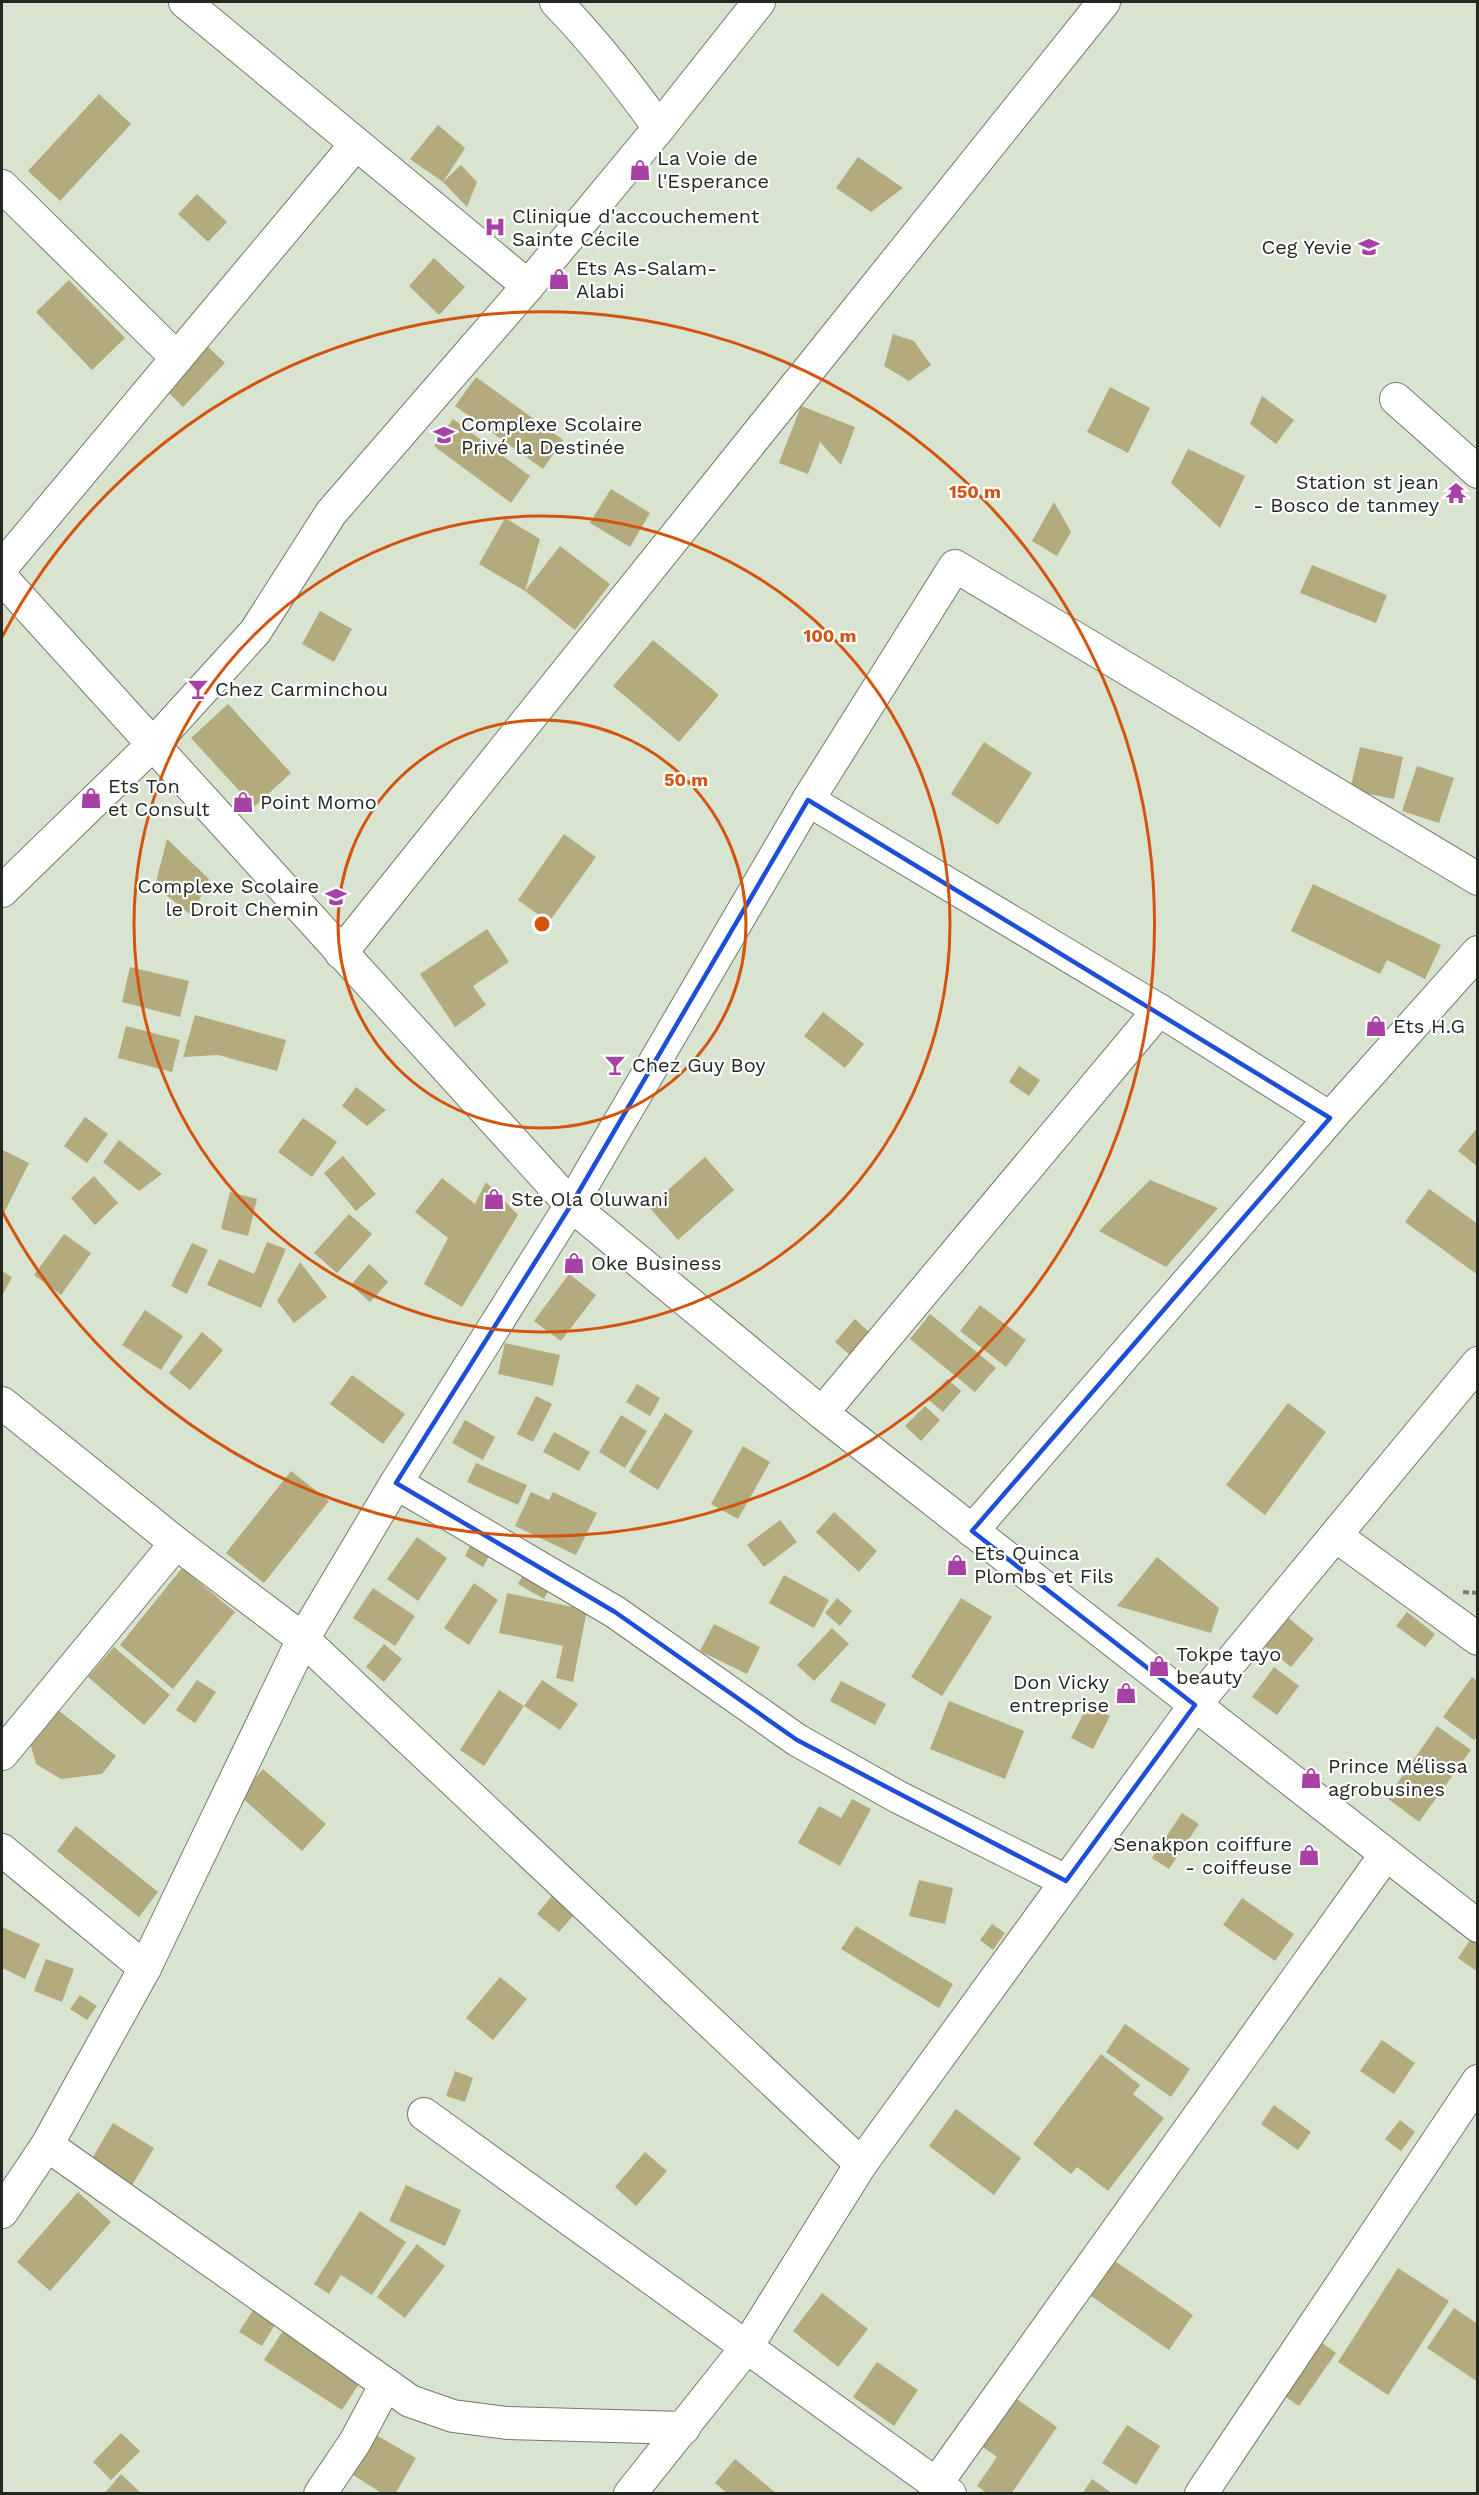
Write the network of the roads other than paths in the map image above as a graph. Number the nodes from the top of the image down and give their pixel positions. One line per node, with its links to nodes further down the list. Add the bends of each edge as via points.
1 (185, 2): 6 (street)
2 (556, 2): 5 (street, via 622,77)
3 (759, 2): 5 (street)
4 (1104, 2): 19 (street)
5 (659, 128): 8 (street)
6 (356, 144): 8 (street); 9 (street)
7 (2, 186): 9 (street)
8 (528, 286): 14 (street, via 331,513 255,632)
9 (177, 358): 12 (street)
10 (1396, 399): 11 (street)
11 (1478, 472)
12 (2, 567)
13 (2, 578): 14 (street)
14 (154, 743): 17 (street); 19 (street)
15 (808, 800): 16 (street, via 955,566); 20 (street); 22 (street)
16 (1478, 879)
17 (2, 891)
18 (1478, 952): 21 (street)
19 (341, 953): 22 (street)
20 (1159, 1010): 21 (street); 25 (street)
21 (1330, 1118): 27 (street)
22 (571, 1205): 25 (street); 26 (street)
23 (1478, 1363): 28 (street)
24 (2, 1403): 29 (street)
25 (822, 1413): 27 (street)
26 (396, 1483): 31 (street); 36 (street, via 615,1611 797,1740 898,1797)
27 (972, 1531): 32 (street)
28 (1336, 1536): 30 (street); 32 (street)
29 (176, 1543): 31 (street); 33 (street)
30 (1478, 1639)
31 (303, 1640): 38 (street); 42 (street)
32 (1195, 1705): 35 (street); 36 (street)
33 (2, 1754)
34 (2, 1850): 38 (street)
35 (1386, 1854): 37 (street); 47 (street)
36 (1066, 1881): 42 (street)
37 (1478, 1926)
38 (145, 1968): 41 (street)
39 (1478, 2081): 50 (street)
40 (424, 2114): 44 (street)
41 (47, 2145): 43 (street); 45 (street)
42 (861, 2164): 44 (street)
43 (2, 2212)
44 (746, 2348): 46 (street); 47 (street)
45 (386, 2384): 46 (street, via 410,2401 453,2416 507,2423); 48 (street, via 355,2442)
46 (684, 2428): 49 (street)
47 (943, 2489)
48 (320, 2493)
49 (630, 2493)
50 (1201, 2493)

